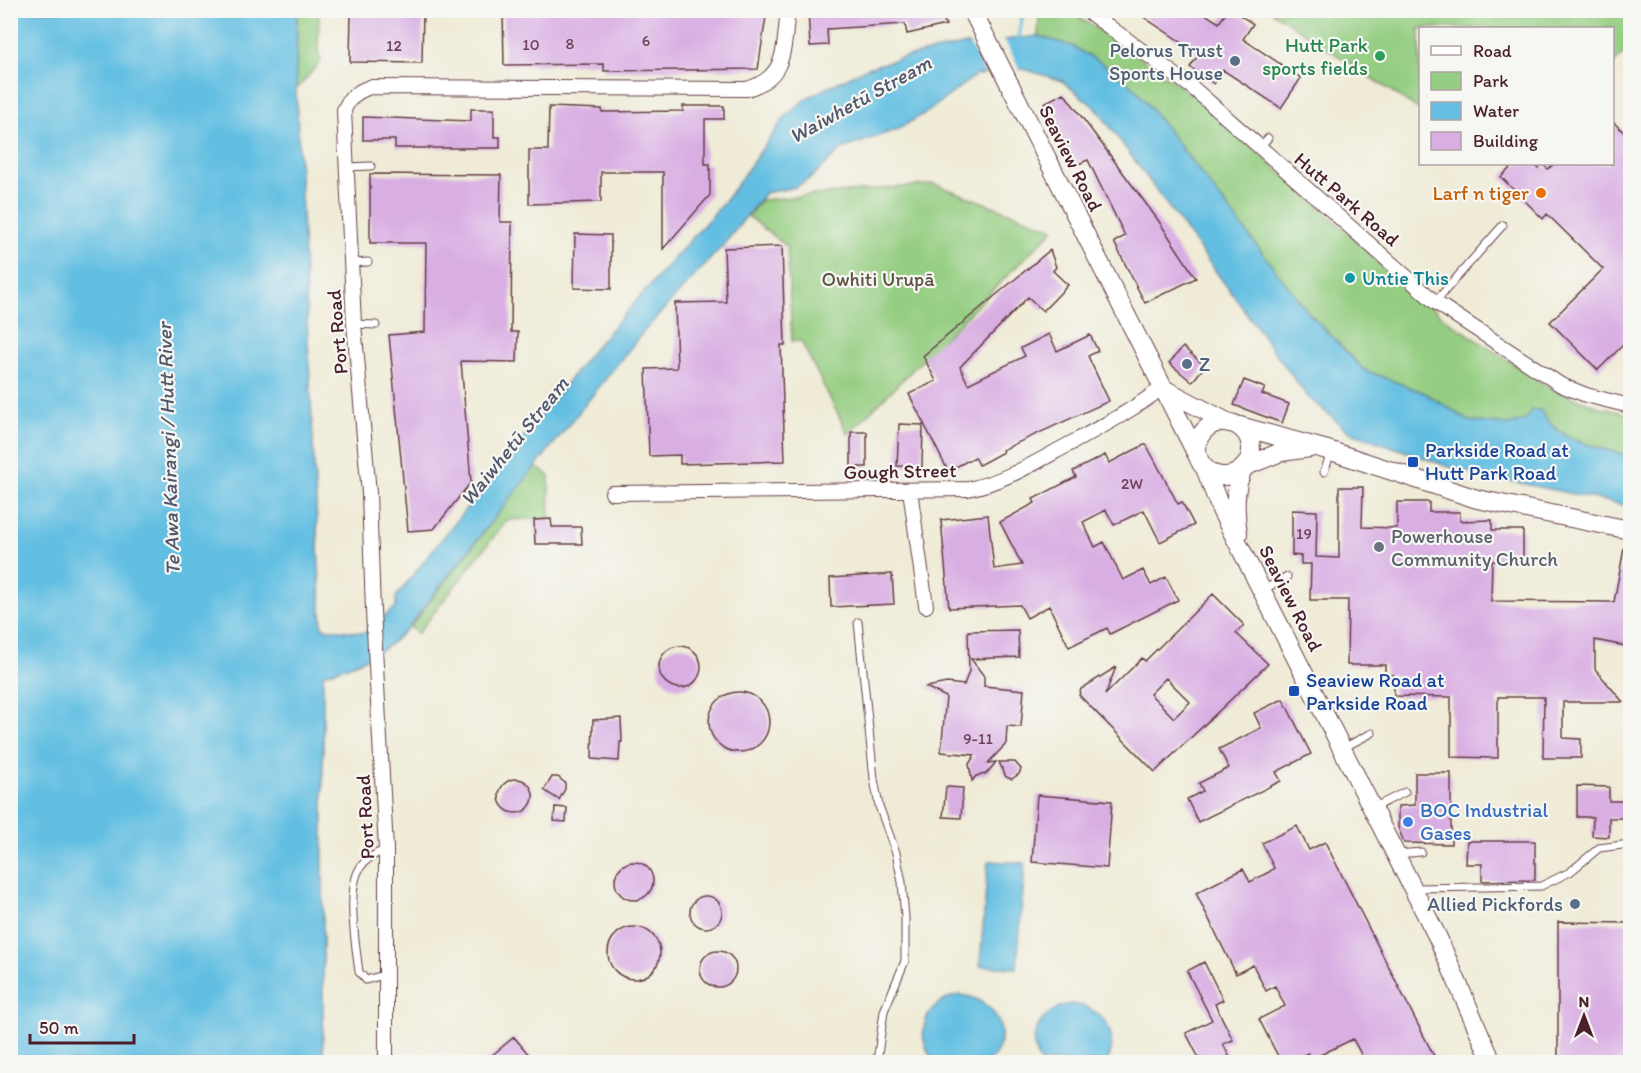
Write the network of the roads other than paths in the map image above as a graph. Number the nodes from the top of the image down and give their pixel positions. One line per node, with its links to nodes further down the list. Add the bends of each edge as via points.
1 (788, 10): 5 (street, Port Road, via 781,60 774,75 765,84 747,89 370,87 349,99 344,110)
2 (972, 10): 12 (main road, Seaview Road)
3 (1086, 10): 9 (street, Hutt Park Road, via 1264,143)
4 (371, 166): 5 (lane)
5 (345, 167): 8 (street, Port Road)
6 (1503, 225): 9 (lane)
7 (368, 262): 8 (lane)
8 (351, 263): 10 (street, Port Road)
9 (1435, 302): 13 (street, Hutt Park Road, via 1561,385)
10 (354, 324): 11 (lane); 32 (street, Port Road, via 369,493)
11 (376, 325)
12 (1163, 388): 14 (main road); 16 (main road, Seaview Road); 19 (street, Gough Street, via 1134,409 992,484 968,489)
13 (1630, 406)
14 (1233, 424): 15 (main road); 16 (main road, via 1215,424 1202,433 1198,440); 17 (main road, via 1243,430 1251,446)
15 (1325, 449): 17 (main road, via 1281,452); 18 (lane); 21 (main road, via 1477,499)
16 (1201, 462): 17 (main road, via 1223,476 1236,474); 22 (main road, Seaview Road)
17 (1245, 467): 22 (main road, Seaview Road, via 1236,497)
18 (1324, 472)
19 (910, 490): 20 (street, Gough Street); 25 (street)
20 (612, 493)
21 (1630, 530)
22 (1238, 542): 24 (main road, Seaview Road)
23 (1287, 577): 24 (lane)
24 (1262, 590): 28 (main road, Seaview Road)
25 (926, 606)
26 (858, 622): 38 (lane, via 874,779 896,853 905,918 905,961 884,1011)
27 (1372, 733): 28 (lane)
28 (1343, 748): 30 (main road, Seaview Road)
29 (1405, 792): 30 (lane)
30 (1373, 808): 34 (main road, Seaview Road)
31 (1630, 844): 35 (lane, via 1599,848 1570,872 1541,886)
32 (386, 849): 36 (street, Port Road); 36 (lane, via 368,859 354,884 359,972 366,980)
33 (1421, 852): 34 (lane)
34 (1396, 854): 35 (main road, Seaview Road)
35 (1413, 888): 39 (main road, Seaview Road)
36 (387, 974): 37 (street, Port Road)
37 (386, 1062)
38 (877, 1062)
39 (1492, 1062)

